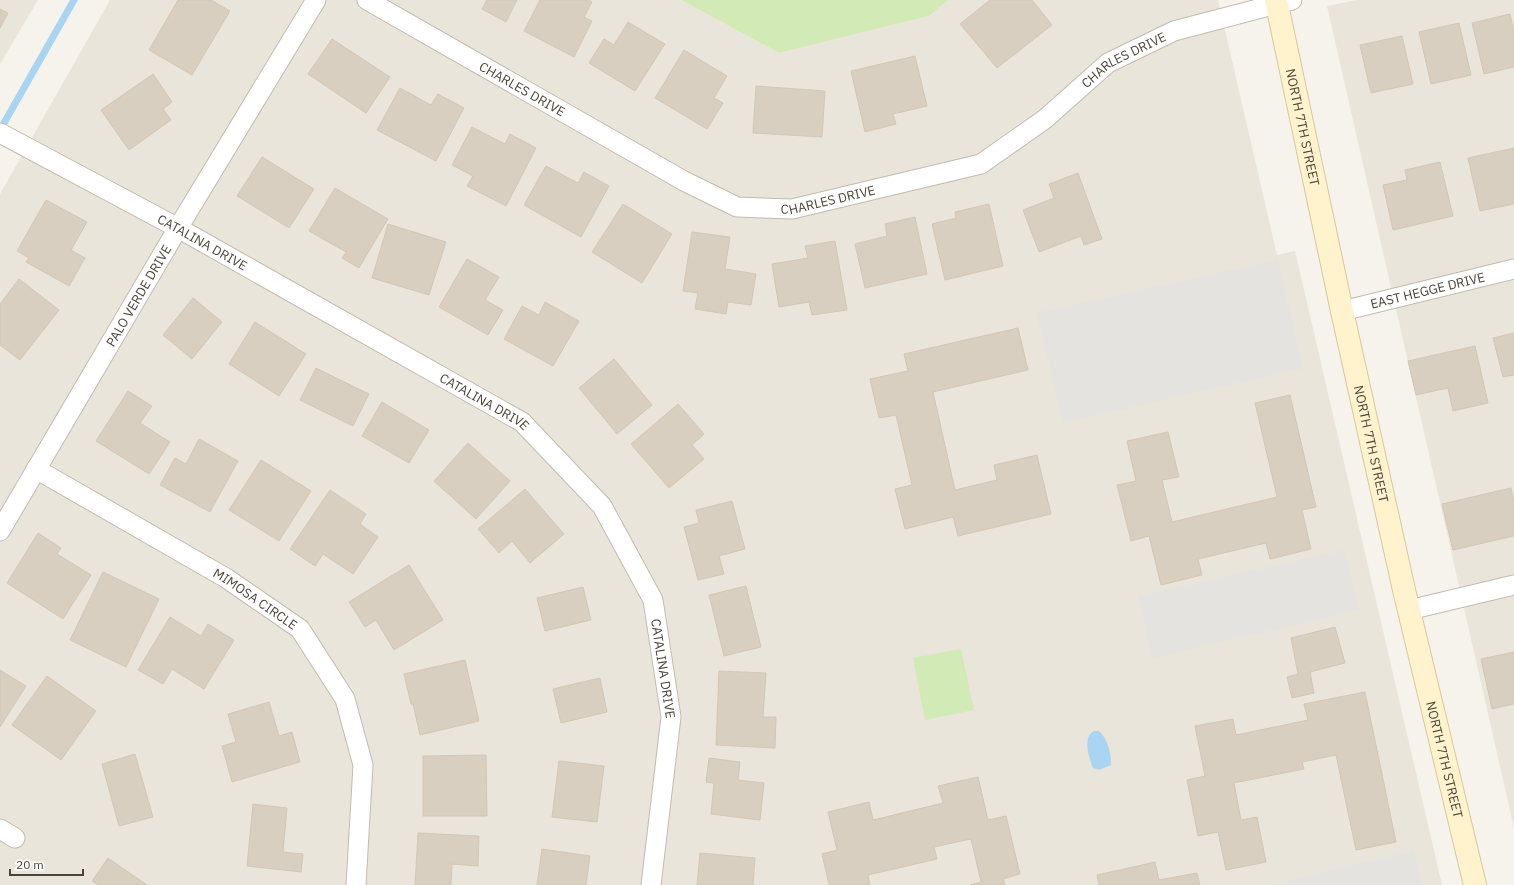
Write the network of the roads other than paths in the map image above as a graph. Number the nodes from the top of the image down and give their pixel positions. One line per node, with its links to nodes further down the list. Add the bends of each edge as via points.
1 (316, 0): 5 (street, PALO VERDE DRIVE)
2 (367, 0): 3 (street, CHARLES DRIVE, via 684,181 738,206 792,209 981,164 1045,119 1108,63 1174,32)
3 (1281, 1): 7 (main road, NORTH 7TH STREET)
4 (0, 133): 5 (street, CATALINA DRIVE)
5 (178, 228): 8 (street, PALO VERDE DRIVE); 13 (street, CATALINA DRIVE, via 522,422 602,506 653,600 671,717)
6 (1514, 269): 7 (street, EAST HEGGE DRIVE)
7 (1342, 311): 11 (main road, NORTH 7TH STREET)
8 (36, 469): 9 (street, PALO VERDE DRIVE); 12 (street, MIMOSA CIRCLE, via 226,578 300,629 345,699 363,765)
9 (0, 531)
10 (1514, 585): 11 (street)
11 (1409, 610): 14 (main road, NORTH 7TH STREET)
12 (356, 885)
13 (651, 885)
14 (1475, 885)

